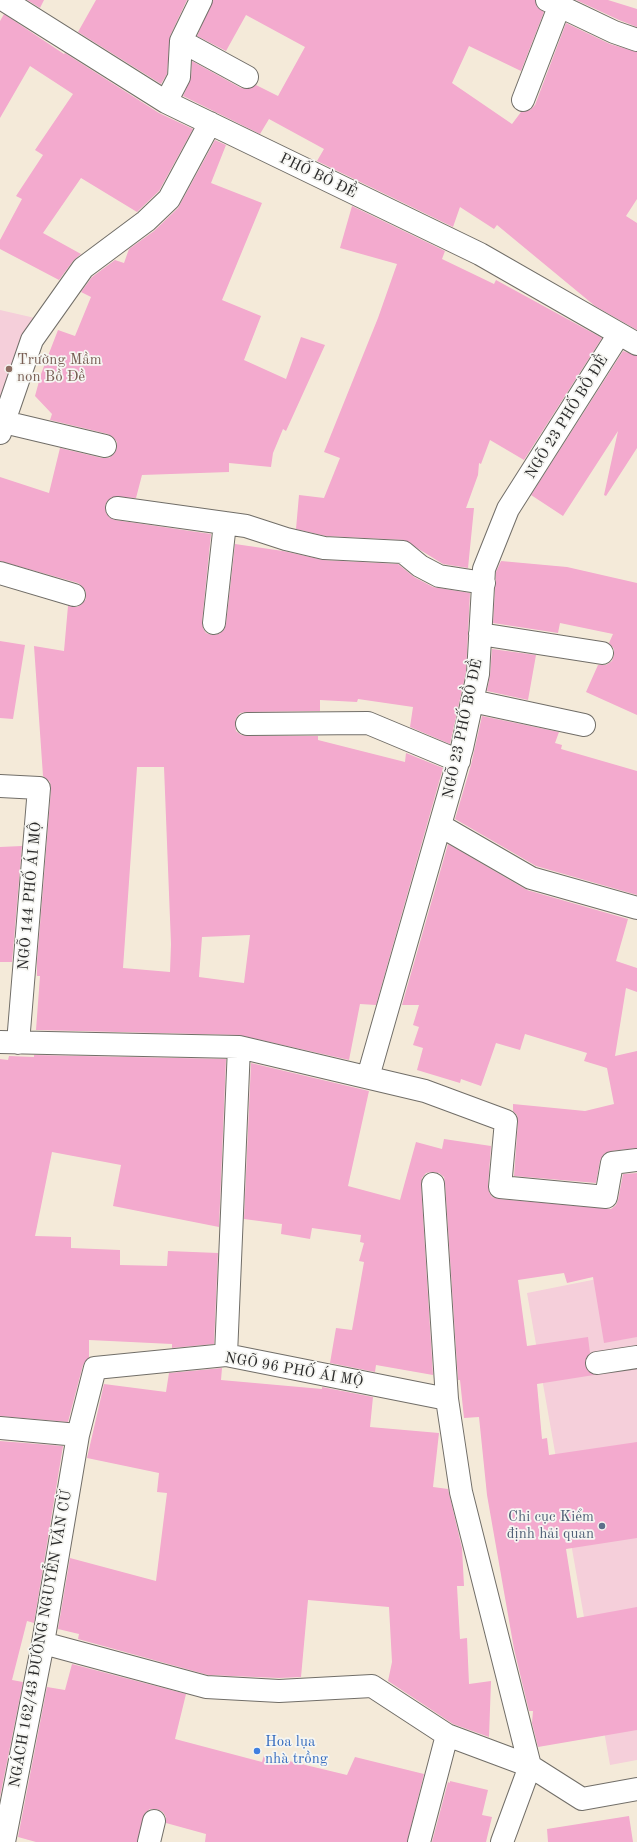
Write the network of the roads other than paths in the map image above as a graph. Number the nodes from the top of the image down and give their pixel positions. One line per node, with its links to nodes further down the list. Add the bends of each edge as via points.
1 (4, 0): 8 (street, PHỐ BỒ ĐỀ)
2 (201, 0): 5 (street)
3 (553, 3): 4 (street); 7 (street)
4 (637, 40)
5 (181, 41): 6 (street); 8 (street, via 179,77)
6 (247, 77)
7 (523, 100)
8 (166, 102): 9 (street, PHỐ BỒ ĐỀ)
9 (210, 123): 10 (street, PHỐ BỒ ĐỀ, via 480,254); 11 (street, via 169,199 146,221 83,268 32,340)
10 (628, 339): 16 (street, NGÕ 23 PHỐ BỒ ĐỀ, via 508,509 484,569)
11 (2, 428): 12 (street)
12 (106, 446)
13 (117, 508): 14 (street)
14 (225, 523): 16 (street, via 246,526 324,548 403,552 420,566 439,576); 18 (street)
15 (0, 573): 17 (street)
16 (484, 583): 19 (street, NGÕ 23 PHỐ BỒ ĐỀ)
17 (74, 594)
18 (214, 623)
19 (480, 634): 20 (street); 21 (street, NGÕ 23 PHỐ BỒ ĐỀ, via 478,674)
20 (602, 653)
21 (472, 701): 23 (street); 24 (street, NGÕ 23 PHỐ BỒ ĐỀ)
22 (247, 724): 24 (street, via 368,723)
23 (584, 725)
24 (459, 762): 26 (street, NGÕ 23 PHỐ BỒ ĐỀ)
25 (0, 786): 28 (street, NGÕ 144 PHỐ ÁI MỘ, via 39,788)
26 (440, 826): 27 (street, via 531,878); 30 (street, NGÕ 23 PHỐ BỒ ĐỀ)
27 (637, 908)
28 (9, 1042): 29 (street)
29 (239, 1047): 30 (street); 33 (street)
30 (368, 1077): 31 (street, via 425,1091 506,1121 500,1187 606,1197 612,1163)
31 (637, 1160)
32 (433, 1184): 36 (street)
33 (226, 1355): 36 (street, NGÕ 96 PHỐ ÁI MỘ); 38 (street, NGÕ 96 PHỐ ÁI MỘ, via 95,1368)
34 (637, 1357): 35 (street)
35 (597, 1363)
36 (447, 1399): 41 (street, via 462,1492)
37 (0, 1428): 38 (street)
38 (78, 1435): 39 (street, NGÁCH 162/43 ĐƯỜNG NGUYỄN VĂN CỪ)
39 (43, 1643): 40 (street, via 206,1687 279,1691 372,1686); 44 (street, NGÁCH 162/43 ĐƯỜNG NGUYỄN VĂN CỪ)
40 (447, 1735): 41 (street); 46 (street)
41 (530, 1766): 42 (street, via 582,1799); 47 (street)
42 (637, 1789)
43 (154, 1820): 45 (street)
44 (4, 1842)
45 (149, 1842)
46 (419, 1842)
47 (502, 1842)

